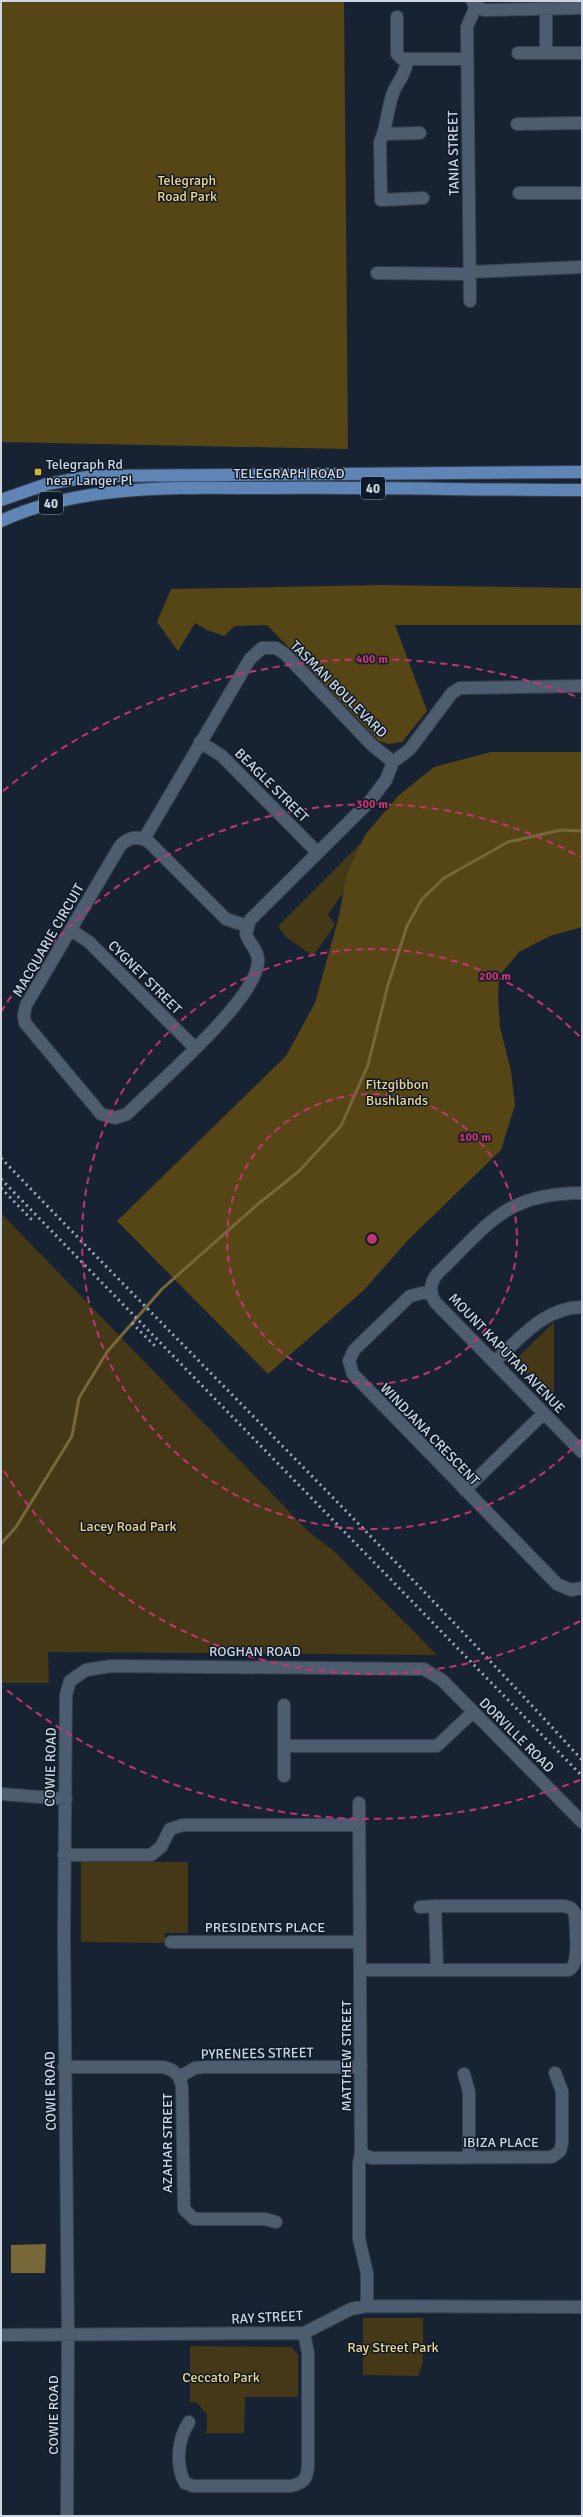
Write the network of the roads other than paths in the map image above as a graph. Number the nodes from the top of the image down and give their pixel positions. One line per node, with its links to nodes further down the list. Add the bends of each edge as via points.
1 (474, 4): 3 (street, via 484,10); 8 (street, TANIA STREET, via 467,26)
2 (582, 8): 3 (street)
3 (546, 9): 6 (street)
4 (396, 17): 9 (street, via 397,54)
5 (518, 53): 6 (street)
6 (546, 53): 7 (street)
7 (582, 53)
8 (467, 59): 9 (street); 19 (street, TANIA STREET)
9 (407, 61): 13 (street, via 405,74 392,94)
10 (582, 123): 11 (street)
11 (518, 124)
12 (420, 133): 13 (street)
13 (384, 134): 16 (street, via 380,142 381,200)
14 (582, 192): 15 (street)
15 (519, 194)
16 (423, 198)
17 (582, 267): 19 (street)
18 (377, 273): 19 (street)
19 (469, 273): 20 (street, TANIA STREET)
20 (470, 301)
21 (582, 472): 23 (main road, TELEGRAPH ROAD / 40, via 114,475 58,481)
22 (582, 490): 24 (main road, TELEGRAPH ROAD / 40, via 352,487 163,489 63,500 27,510)
23 (1, 500)
24 (1, 521)
25 (582, 686): 27 (street, via 460,688 452,693 410,749)
26 (200, 742): 27 (street, TASMAN BOULEVARD, via 255,653 262,648 271,647 285,654 372,745); 28 (street, TASMAN BOULEVARD); 29 (street, BEAGLE STREET, via 222,756)
27 (393, 762): 29 (street, via 386,780 374,795)
28 (144, 839): 30 (street, via 226,919); 31 (street, MACQUARIE CIRCUIT, via 131,838 120,846)
29 (318, 853): 30 (street, via 253,916)
30 (247, 926): 32 (street, MACQUARIE CIRCUIT, via 248,937 258,958 256,972 232,1011)
31 (71, 930): 32 (street, CYGNET STREET, via 89,942); 32 (street, MACQUARIE CIRCUIT, via 26,1005 24,1018 28,1027 101,1114 115,1118 127,1114)
32 (195, 1048)
33 (582, 1193): 34 (street, MOUNT KAPUTAR AVENUE, via 537,1196 518,1203 498,1215 438,1273 432,1281)
34 (431, 1291): 36 (street, MOUNT KAPUTAR AVENUE, via 435,1302); 39 (street, WINDJANA CRESCENT, via 410,1296 354,1350 349,1365 358,1381)
35 (582, 1307): 36 (street, via 564,1309 543,1318)
36 (494, 1362): 37 (street, MOUNT KAPUTAR AVENUE)
37 (544, 1413): 38 (street, MOUNT KAPUTAR AVENUE); 39 (street)
38 (582, 1452)
39 (465, 1490): 40 (street, WINDJANA CRESCENT, via 557,1584 571,1590)
40 (582, 1588)
41 (430, 1670): 42 (street, ROGHAN ROAD, via 413,1667 196,1665 111,1666); 44 (street, DORVILLE ROAD)
42 (80, 1672): 48 (street, COWIE ROAD, via 72,1678 66,1690)
43 (284, 1705): 45 (street)
44 (473, 1712): 45 (street, via 437,1746); 50 (street, DORVILLE ROAD)
45 (284, 1746): 46 (street)
46 (284, 1776)
47 (1, 1794): 48 (street)
48 (66, 1799): 52 (street, COWIE ROAD)
49 (359, 1804): 51 (street, MATTHEW STREET)
50 (582, 1822)
51 (359, 1825): 52 (street, via 183,1825 170,1829 161,1847 150,1855); 56 (street, MATTHEW STREET)
52 (64, 1855): 59 (street, COWIE ROAD)
53 (435, 1906): 54 (street); 57 (street); 57 (street, via 570,1908 575,1913 576,1960 569,1970 556,1971)
54 (420, 1907)
55 (171, 1942): 56 (street, PRESIDENTS PLACE)
56 (360, 1942): 58 (street, MATTHEW STREET)
57 (436, 1969): 58 (street)
58 (361, 1970): 60 (street, MATTHEW STREET)
59 (64, 2067): 63 (street, via 165,2068 172,2070); 71 (street, COWIE ROAD)
60 (361, 2068): 63 (street, PYRENEES STREET, via 205,2067 195,2068); 64 (street, MATTHEW STREET)
61 (555, 2073): 65 (street, IBIZA PLACE, via 562,2091 560,2151 552,2157)
62 (464, 2074): 65 (street, via 469,2092)
63 (179, 2077): 66 (street, AZAHAR STREET, via 182,2088 184,2209 194,2219 266,2219)
64 (361, 2154): 65 (street, IBIZA PLACE, via 372,2158); 67 (street, MATTHEW STREET, via 359,2239 367,2273)
65 (469, 2157)
66 (276, 2222)
67 (367, 2306): 68 (street, RAY STREET); 69 (street, RAY STREET, via 351,2309)
68 (582, 2307)
69 (304, 2333): 71 (street, RAY STREET); 72 (street, via 308,2352 308,2466 307,2478 301,2484 201,2486 185,2483 180,2468 181,2434)
70 (1, 2335): 71 (street, RAY STREET)
71 (68, 2335): 73 (street, COWIE ROAD)
72 (189, 2422)
73 (67, 2516)

